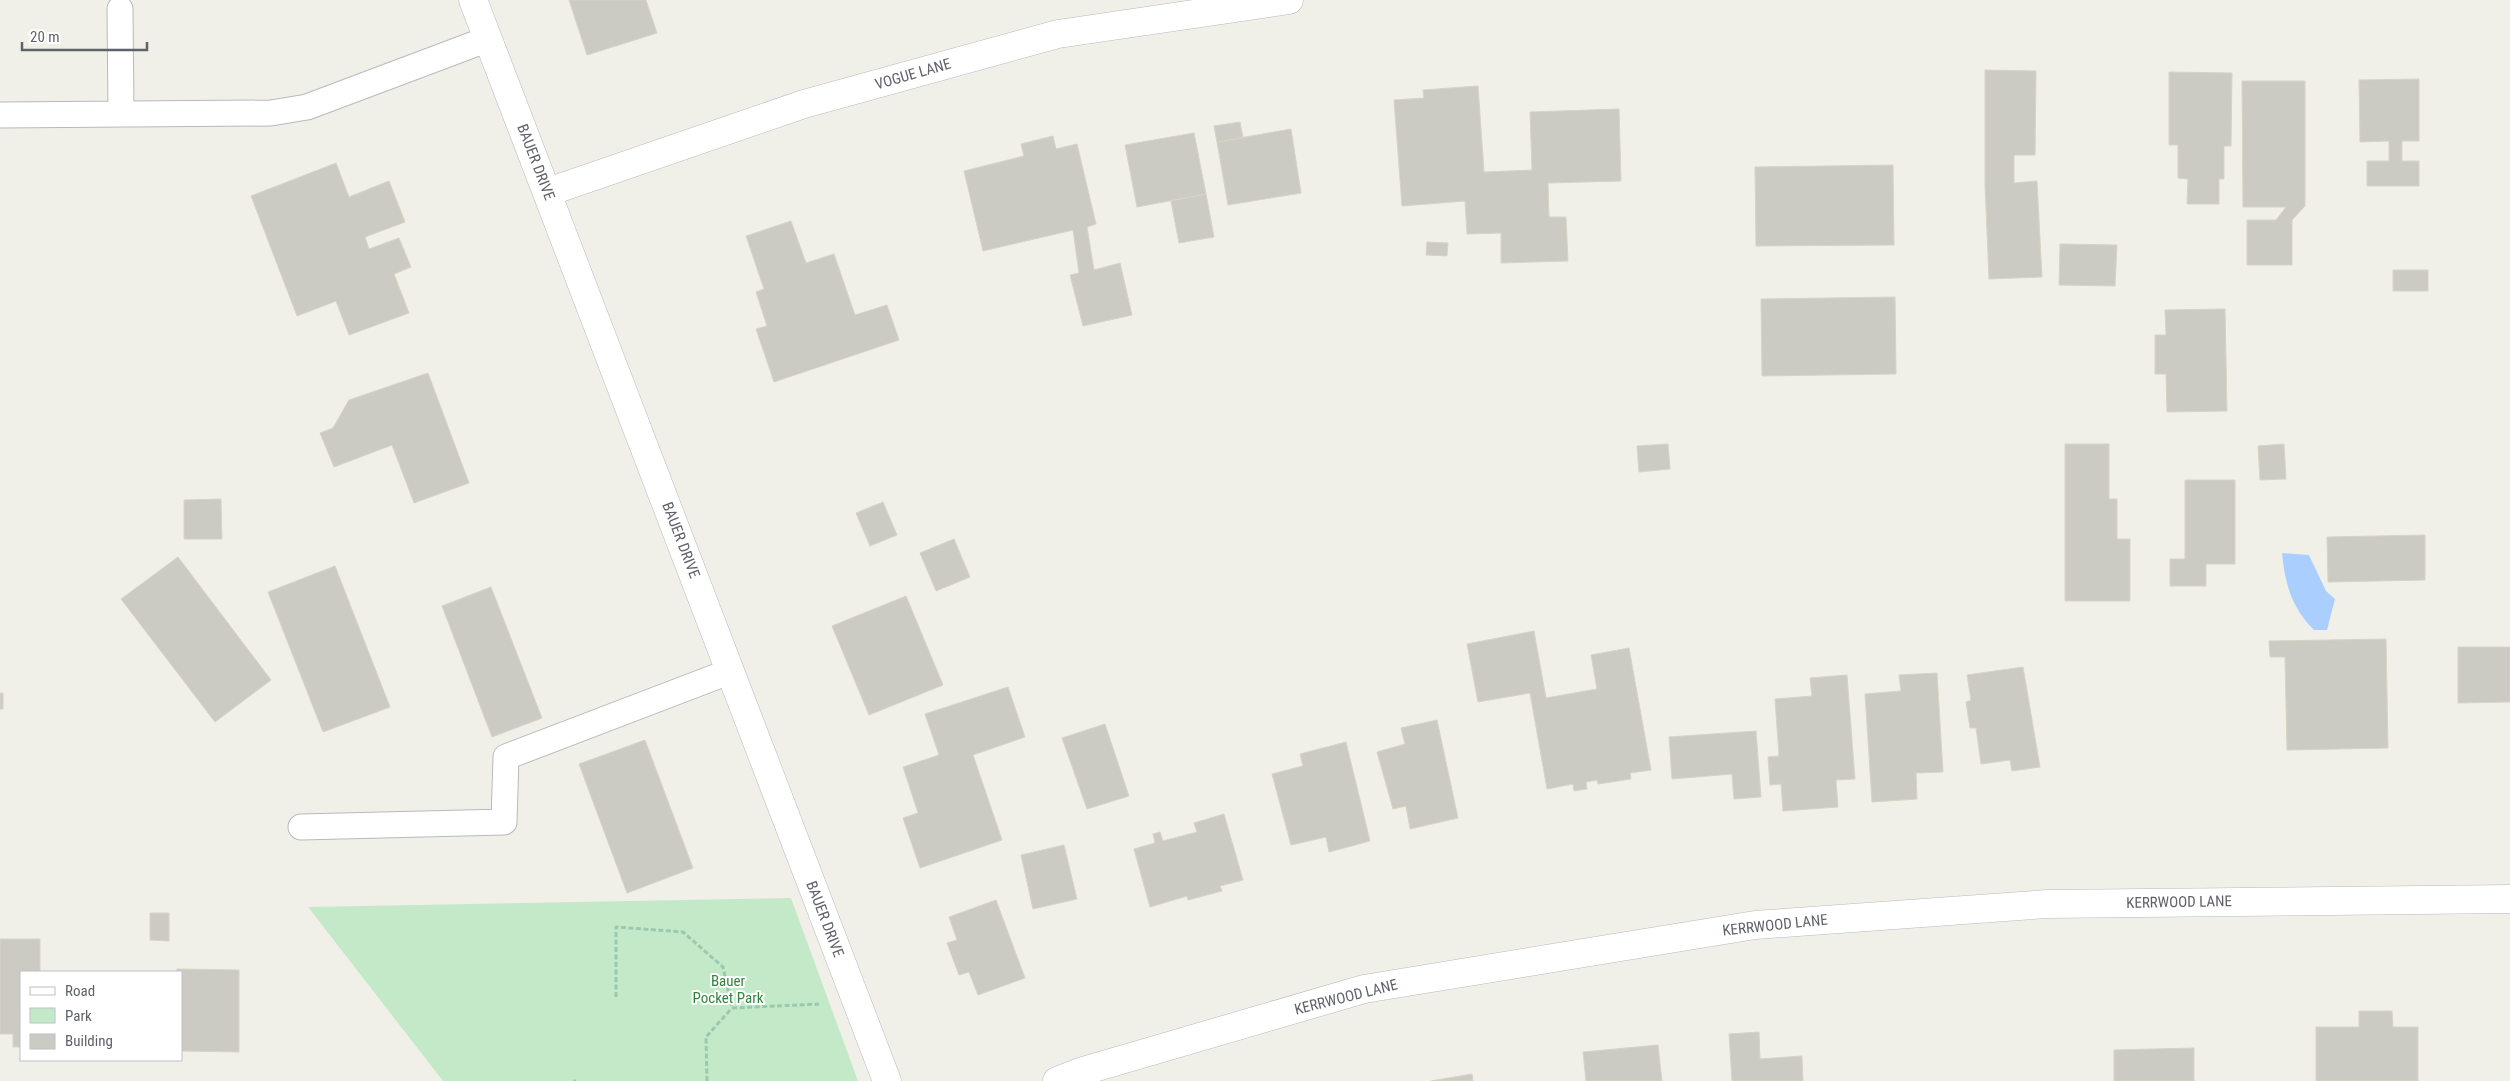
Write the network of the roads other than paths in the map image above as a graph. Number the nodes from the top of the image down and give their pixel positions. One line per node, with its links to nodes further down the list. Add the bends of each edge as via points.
1 (473, 0): 4 (street, BAUER DRIVE)
2 (1289, 0): 7 (street, VOGUE LANE, via 1058,34 804,104)
3 (120, 9): 5 (lane)
4 (488, 39): 5 (lane, via 306,107 271,113); 7 (street, BAUER DRIVE)
5 (121, 114): 6 (lane)
6 (0, 116)
7 (548, 192): 8 (street, BAUER DRIVE)
8 (731, 671): 9 (lane, via 506,757 504,822); 11 (street, BAUER DRIVE)
9 (301, 827)
10 (2510, 899): 12 (street, KERRWOOD LANE, via 2047,904 1755,925 1364,989)
11 (887, 1081)
12 (1057, 1081)

